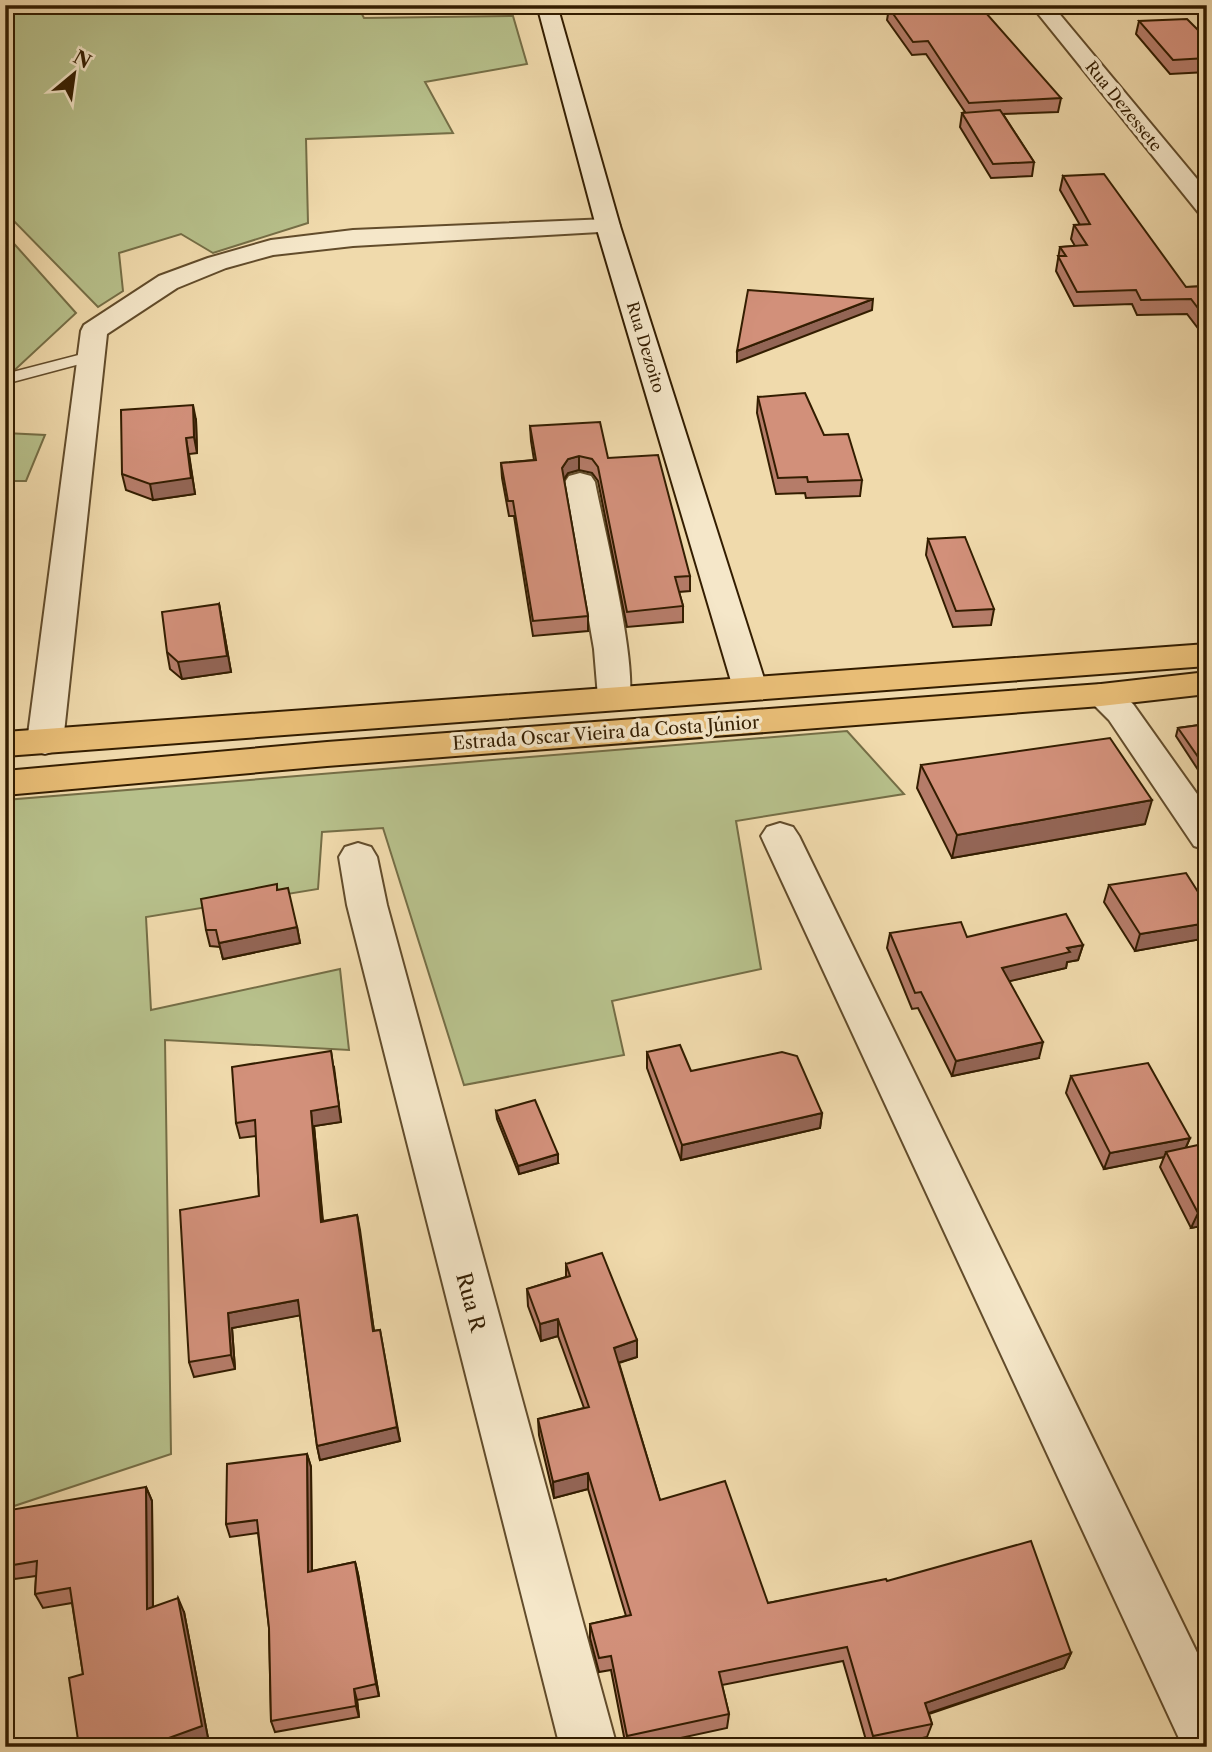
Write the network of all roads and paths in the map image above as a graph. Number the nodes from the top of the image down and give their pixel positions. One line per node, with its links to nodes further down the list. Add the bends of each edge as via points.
1 (547, 5): 4 (street, Rua Dezoito)
2 (1041, 5): 3 (street, Rua Dezessete)
3 (1207, 207)
4 (608, 226): 5 (street, via 353,238 271,248 217,263 157,289 94,331); 10 (street, Rua Dezoito)
5 (90, 357): 6 (lane); 13 (street)
6 (5, 379)
7 (580, 482): 12 (street, via 611,649)
8 (1207, 655): 10 (main road, Estrada Oscar Vieira da Costa Júnior)
9 (1207, 683): 11 (main road, Estrada Oscar Vieira da Costa Júnior)
10 (750, 688): 12 (main road, Estrada Oscar Vieira da Costa Júnior)
11 (1101, 695): 15 (main road, Estrada Oscar Vieira da Costa Júnior); 17 (street, via 1121,712)
12 (615, 696): 13 (main road, Estrada Oscar Vieira da Costa Júnior)
13 (45, 742): 14 (main road, Estrada Oscar Vieira da Costa Júnior)
14 (5, 744)
15 (5, 783)
16 (780, 836): 19 (street)
17 (1207, 837)
18 (358, 857): 20 (street, Rua R)
19 (1207, 1735)
20 (589, 1747)

